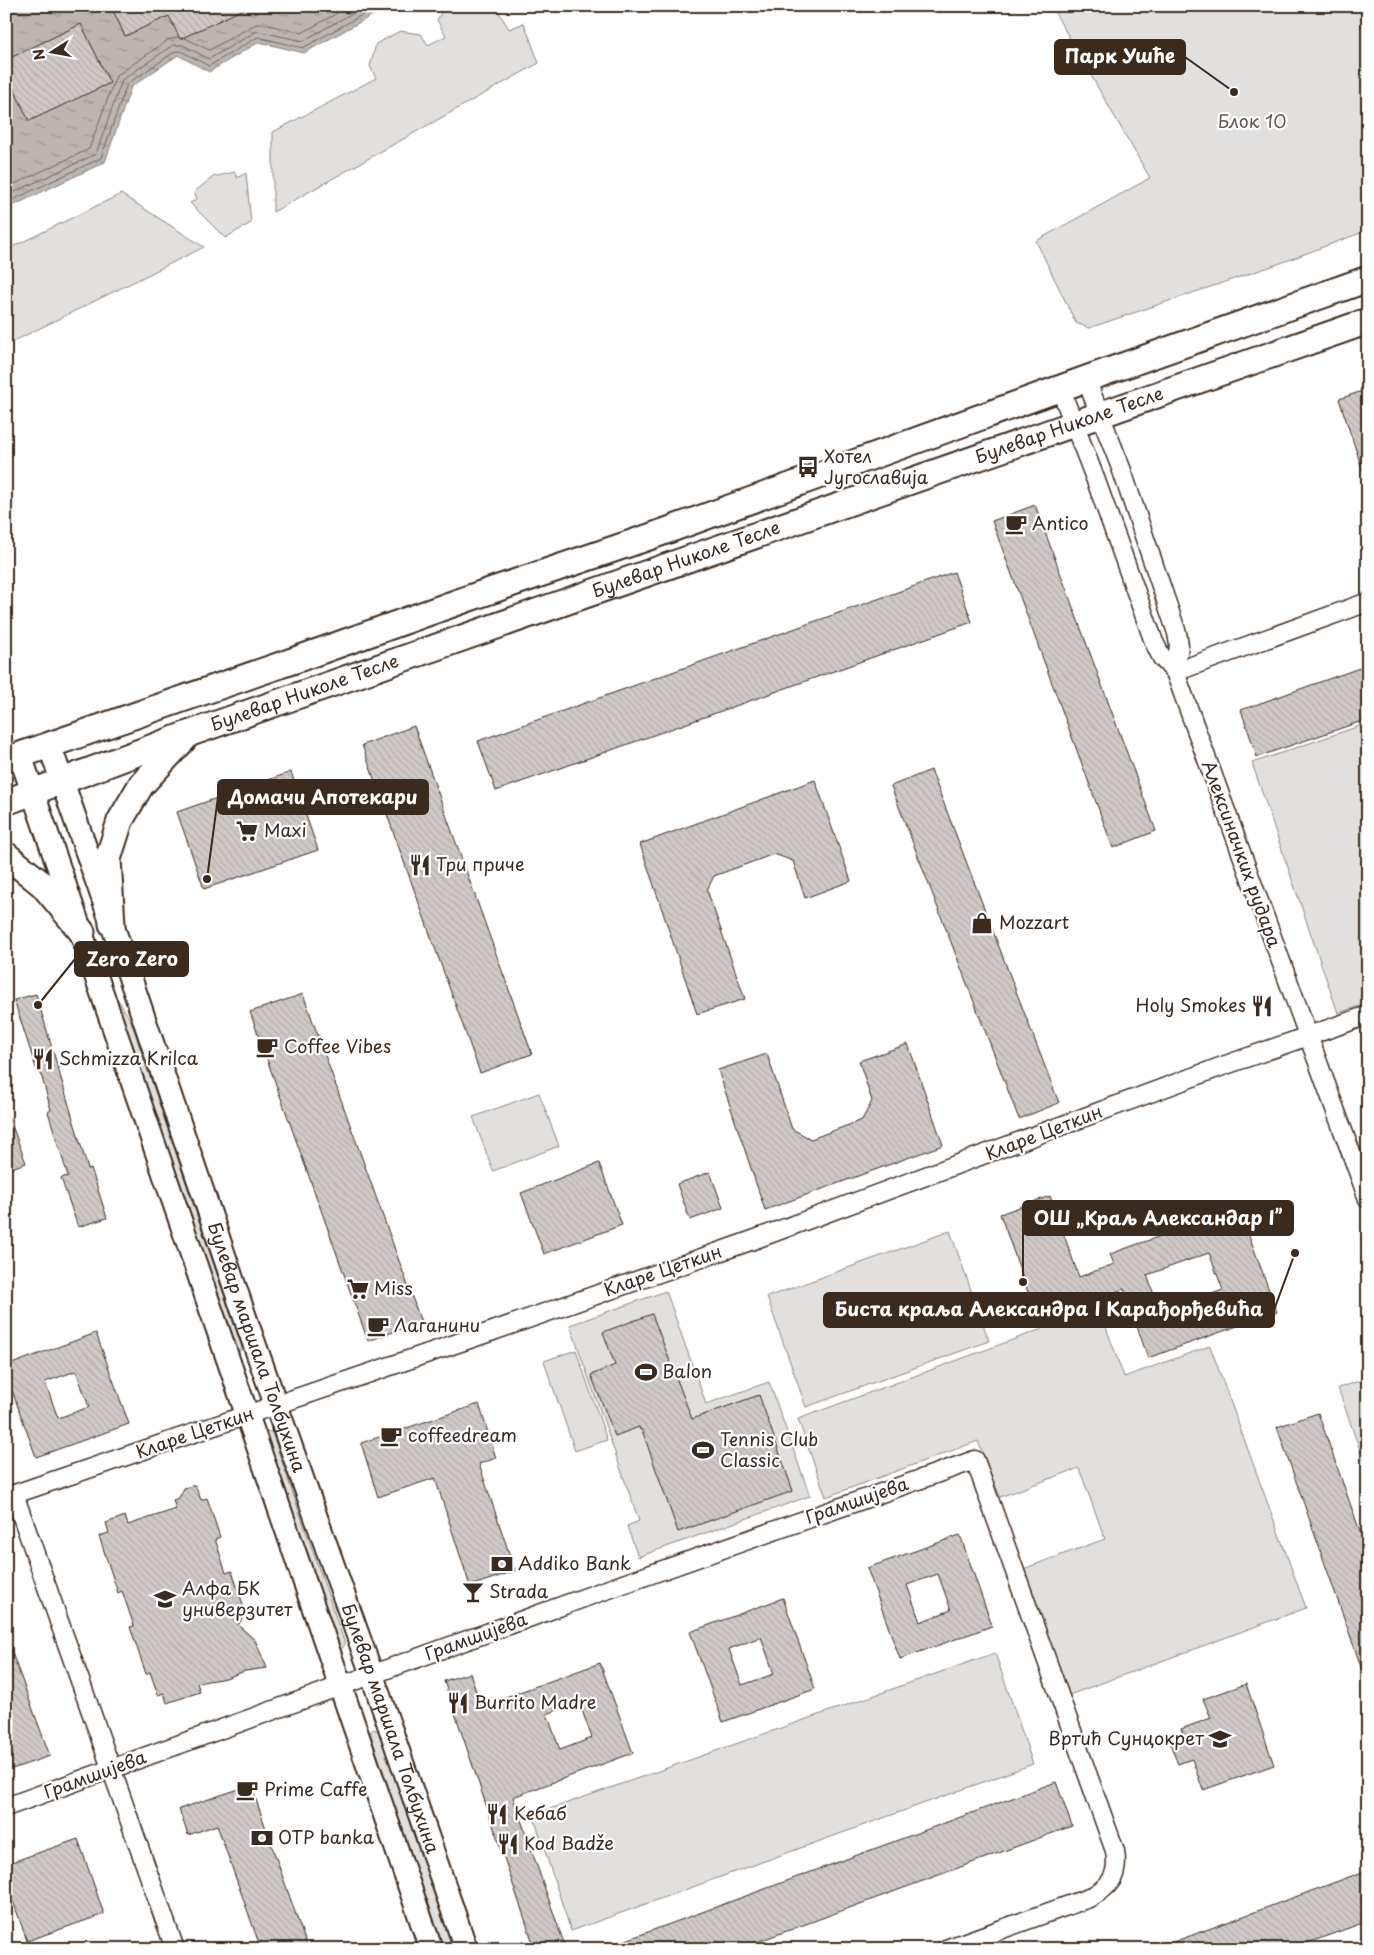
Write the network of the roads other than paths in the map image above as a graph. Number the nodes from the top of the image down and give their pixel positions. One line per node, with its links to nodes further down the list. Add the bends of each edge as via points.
1 (1368, 279): 3 (main road, Булевар Николе Тесле)
2 (1368, 321): 5 (main road, Булевар Николе Тесле)
3 (1086, 379): 4 (main road, Булевар Николе Тесле); 5 (street, Алексиначких рудара)
4 (1060, 388): 6 (street, Алексиначких рудара); 10 (main road, Булевар Николе Тесле, via 652,536)
5 (1101, 415): 6 (main road, Булевар Николе Тесле); 8 (street, Алексиначких рудара, via 1177,633 1179,645)
6 (1074, 424): 8 (street, Алексиначких рудара, via 1154,642 1162,658); 9 (main road, Булевар Николе Тесле)
7 (1368, 602): 8 (street)
8 (1175, 672): 19 (street, Алексиначких рудара)
9 (188, 734): 12 (main road, Булевар Николе Тесле); 16 (main road, via 141,785 120,821 108,859)
10 (49, 744): 11 (main road, Булевар Николе Тесле); 12 (street, Булевар маршала Толбухина)
11 (13, 757): 13 (street, Булевар маршала Толбухина)
12 (62, 781): 13 (main road, Булевар Николе Тесле); 16 (street, Булевар маршала Толбухина)
13 (32, 792): 14 (main road, Булевар Николе Тесле); 17 (street, Булевар маршала Толбухина)
14 (6, 802)
15 (6, 855): 17 (main road, via 43,885)
16 (112, 924): 21 (street, Булевар маршала Толбухина)
17 (82, 932): 22 (street, Булевар маршала Толбухина)
18 (1368, 1015): 19 (street)
19 (1308, 1036): 20 (street, Алексиначких рудара); 21 (street, Кларе Цеткин, via 753,1240)
20 (1368, 1199)
21 (276, 1406): 22 (street, Кларе Цеткин); 24 (street, Булевар маршала Толбухина)
22 (246, 1415): 23 (street, Кларе Цеткин); 25 (street, Булевар маршала Толбухина)
23 (10, 1495): 26 (street, Кларе Цеткин)
24 (372, 1675): 25 (street, Грамшијева); 28 (street, Грамшијева, via 975,1460 1115,1851 1116,1871 1102,1891 1089,1898); 31 (street, Булевар маршала Толбухина)
25 (341, 1687): 26 (street, Грамшијева); 30 (street, Булевар маршала Толбухина)
26 (111, 1769): 27 (street, Грамшијева); 29 (street)
27 (6, 1807)
28 (957, 1947)
29 (175, 1949)
30 (431, 1949)
31 (466, 1949)

